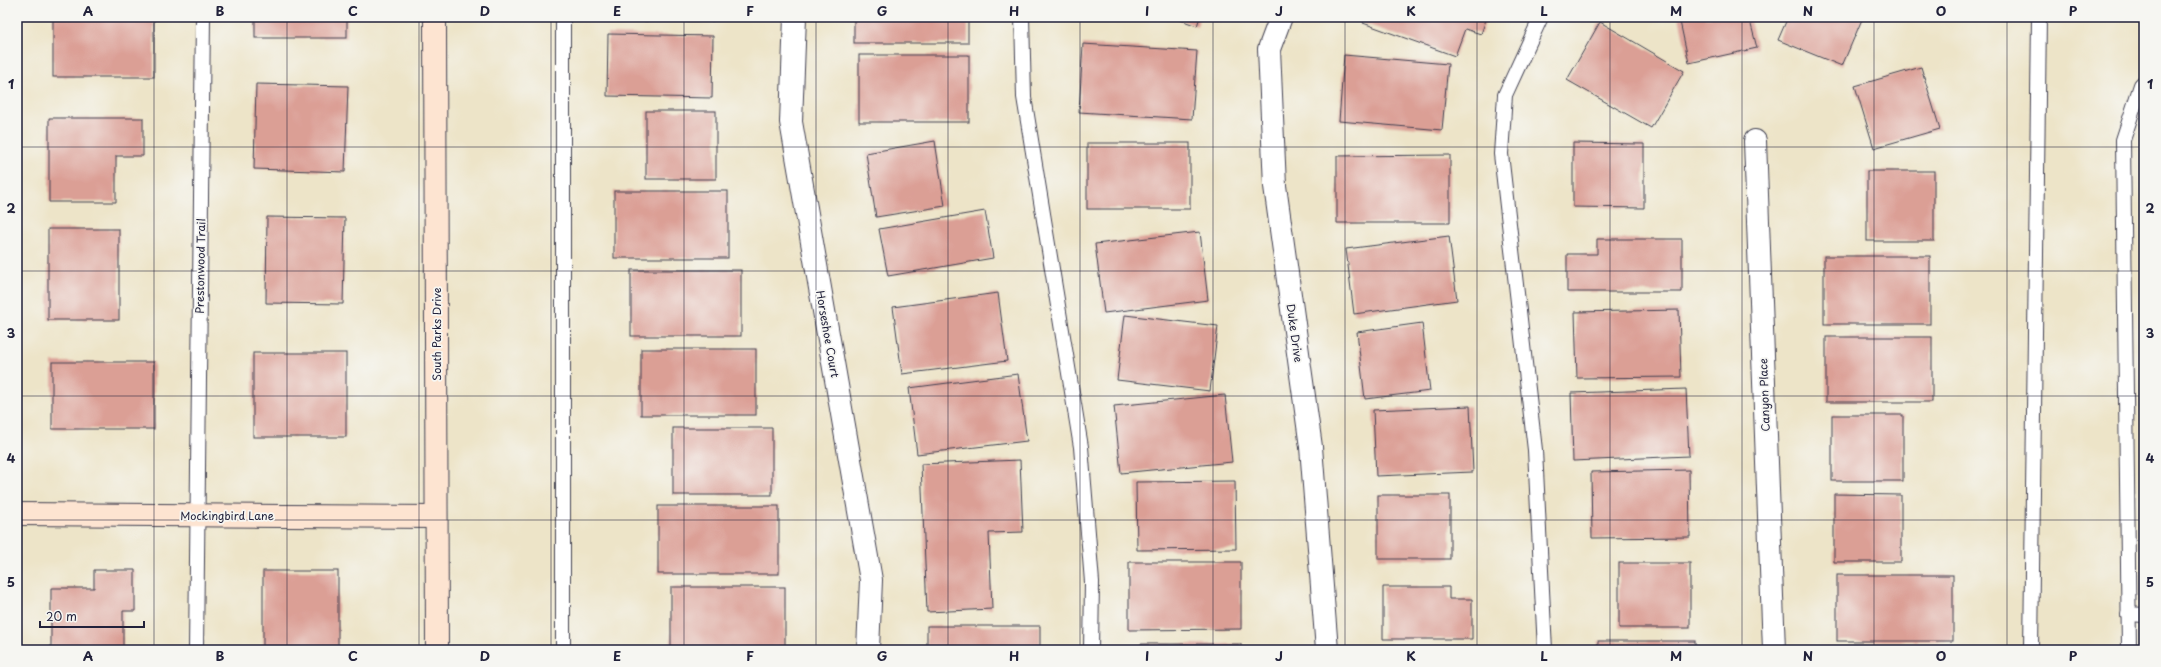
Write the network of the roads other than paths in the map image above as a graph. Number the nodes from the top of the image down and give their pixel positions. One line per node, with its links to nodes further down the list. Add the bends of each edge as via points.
1 (203, 17): 12 (lane, Prestonwood Trail)
2 (436, 17): 13 (street, South Parks Drive)
3 (563, 17): 18 (lane)
4 (795, 17): 19 (street, Horseshoe Court, via 791,122 871,580)
5 (1022, 17): 20 (lane, via 1024,97 1081,447 1092,582)
6 (1281, 17): 21 (street, Duke Drive, via 1270,49 1275,186 1311,447)
7 (1541, 17): 22 (lane, via 1505,94 1500,154 1535,450)
8 (2039, 17): 24 (lane)
9 (2144, 82): 14 (lane, via 2123,140)
10 (1755, 141): 23 (street, Canyon Place)
11 (17, 514): 12 (street, Mockingbird Lane)
12 (196, 515): 13 (street, Mockingbird Lane); 16 (lane, Prestonwood Trail)
13 (436, 517): 17 (street, South Parks Drive)
14 (2128, 614): 15 (lane); 25 (lane)
15 (2144, 615)
16 (196, 650)
17 (437, 650)
18 (563, 650)
19 (868, 650)
20 (1091, 650)
21 (1327, 650)
22 (1545, 650)
23 (1774, 650)
24 (2031, 650)
25 (2129, 650)

